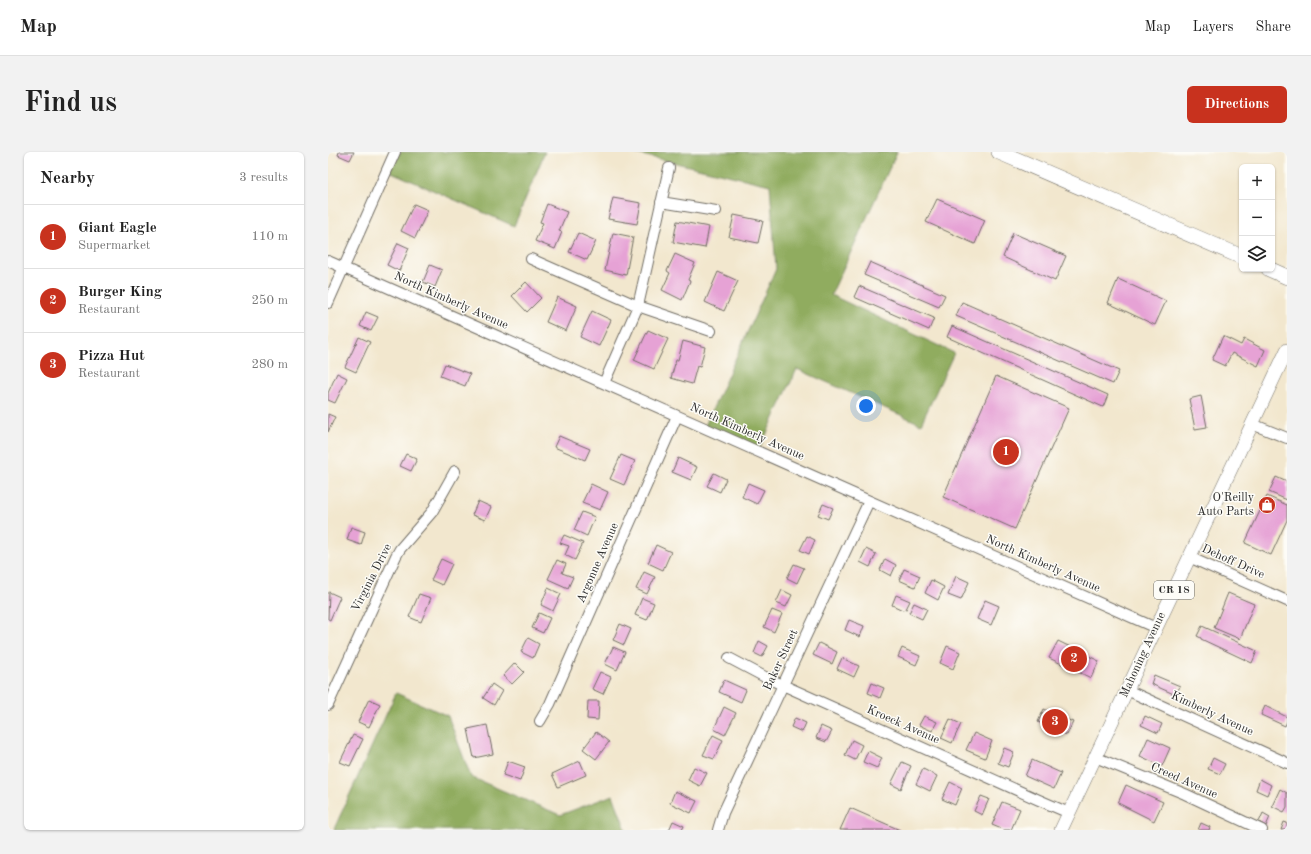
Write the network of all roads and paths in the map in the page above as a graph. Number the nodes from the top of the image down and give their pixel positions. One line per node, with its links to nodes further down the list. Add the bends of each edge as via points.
1 (395, 152): 9 (street)
2 (999, 152): 6 (highway)
3 (669, 168): 4 (street)
4 (661, 202): 5 (street); 13 (street)
5 (716, 211)
6 (1239, 256)
7 (531, 259): 13 (street)
8 (328, 261): 9 (street, North Kimberly Avenue)
9 (344, 268): 12 (street); 16 (street, North Kimberly Avenue)
10 (1275, 272): 11 (highway)
11 (1287, 277)
12 (328, 303)
13 (638, 306): 14 (street); 16 (street)
14 (711, 331)
15 (1287, 350): 18 (main road, Mahoning Avenue / CR 18)
16 (604, 383): 17 (street, North Kimberly Avenue)
17 (677, 416): 21 (street, North Kimberly Avenue); 29 (street, Argonne Avenue, via 550,704)
18 (1252, 424): 19 (street); 22 (main road, Mahoning Avenue / CR 18)
19 (1287, 438)
20 (455, 471): 28 (street, Virginia Drive, via 432,512 396,556)
21 (869, 501): 24 (street, North Kimberly Avenue); 26 (street, Baker Street)
22 (1189, 557): 23 (street, Dehoff Drive); 24 (main road, Mahoning Avenue / CR 18)
23 (1287, 601)
24 (1156, 628): 27 (main road, Mahoning Avenue / CR 18)
25 (729, 658): 26 (street, Kroeck Avenue)
26 (783, 685): 32 (street, Kroeck Avenue); 33 (street, Baker Street, via 723,813)
27 (1127, 690): 30 (main road, Mahoning Avenue / CR 18); 31 (street, Kimberly Avenue)
28 (328, 705)
29 (540, 721)
30 (1095, 757): 32 (main road, Mahoning Avenue / CR 18); 35 (street, Creed Avenue)
31 (1287, 763)
32 (1069, 813): 34 (main road, Mahoning Avenue / CR 18)
33 (718, 830)
34 (1061, 830)
35 (1262, 830)

